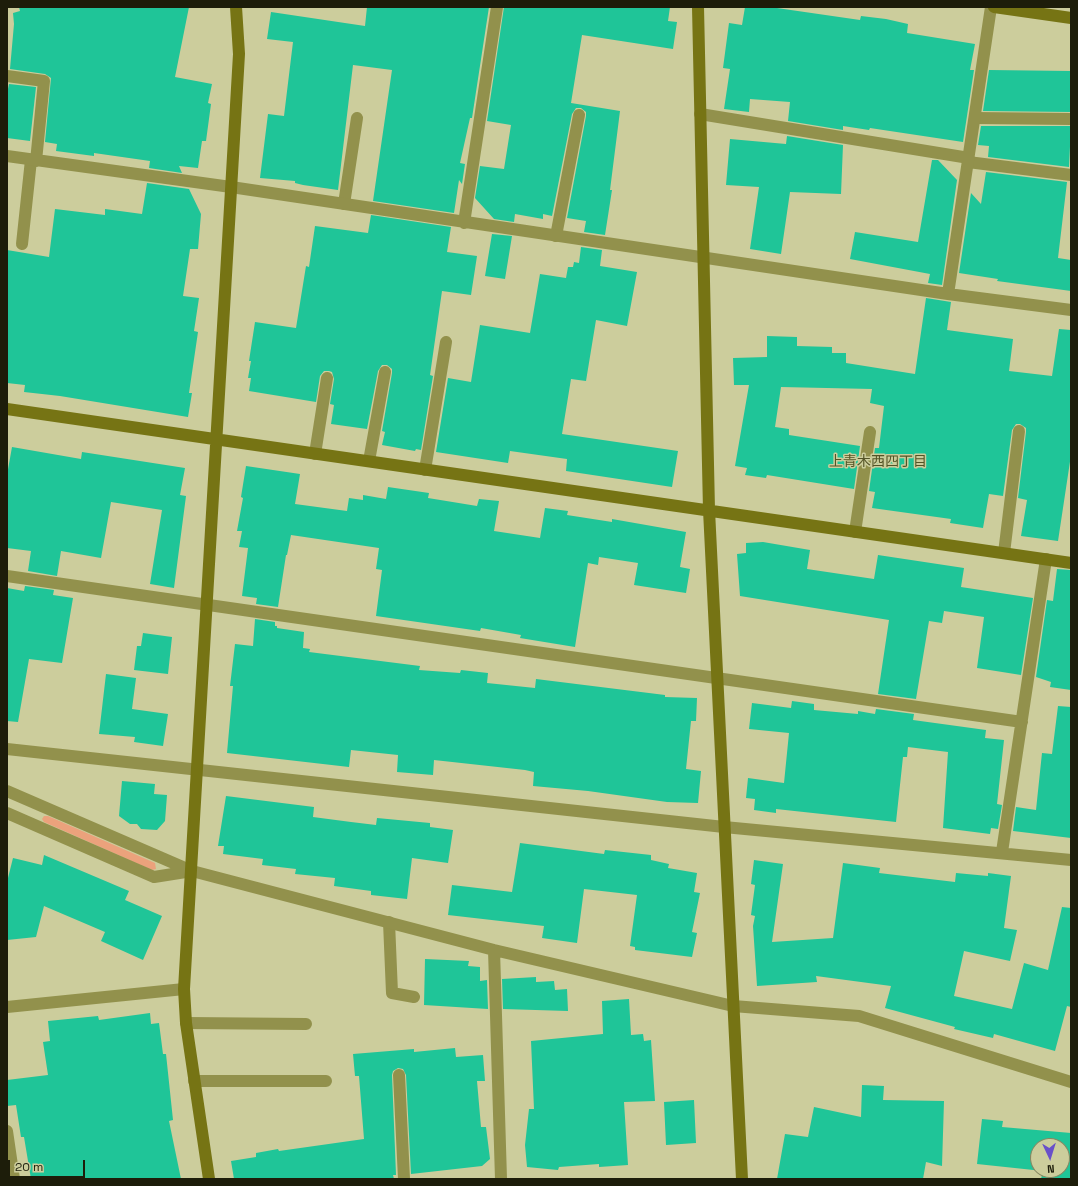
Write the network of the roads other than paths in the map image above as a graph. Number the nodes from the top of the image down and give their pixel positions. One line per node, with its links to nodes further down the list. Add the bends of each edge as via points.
1 (236, 7): 17 (street, via 239,54)
2 (497, 7): 19 (street)
3 (698, 7): 8 (street)
4 (990, 7): 11 (street)
5 (994, 7): 6 (street)
6 (1071, 18)
7 (7, 76): 14 (street, via 44,81)
8 (700, 114): 15 (street); 22 (street)
9 (579, 115): 20 (street)
10 (357, 118): 18 (street)
11 (975, 118): 12 (street); 15 (street)
12 (1071, 119)
13 (7, 156): 14 (street)
14 (34, 160): 17 (street); 21 (street)
15 (968, 160): 16 (street); 23 (street)
16 (1071, 175)
17 (231, 187): 18 (street); 31 (street)
18 (344, 204): 19 (street)
19 (464, 223): 20 (street)
20 (556, 236): 22 (street)
21 (22, 244)
22 (703, 257): 23 (street); 35 (street)
23 (948, 294): 24 (street)
24 (1071, 310)
25 (446, 342): 34 (street)
26 (385, 372): 33 (street)
27 (326, 378): 32 (street)
28 (7, 409): 31 (street)
29 (1018, 431): 37 (street)
30 (870, 432): 36 (street)
31 (217, 439): 32 (street); 41 (street)
32 (315, 454): 33 (street)
33 (369, 462): 34 (street)
34 (425, 470): 35 (street)
35 (709, 510): 36 (street); 42 (street)
36 (855, 532): 37 (street)
37 (1004, 553): 38 (street)
38 (1046, 559): 39 (street); 43 (street)
39 (1071, 562)
40 (7, 576): 41 (street)
41 (207, 604): 42 (street); 45 (street)
42 (718, 679): 43 (street); 48 (street)
43 (1022, 722): 49 (street)
44 (7, 749): 45 (street)
45 (197, 769): 48 (street); 51 (street)
46 (7, 791): 51 (street)
47 (7, 813): 51 (street, via 154,877)
48 (724, 826): 49 (street); 56 (street)
49 (1002, 852): 50 (street)
50 (1071, 860)
51 (192, 871): 52 (street); 54 (street)
52 (389, 922): 53 (street); 55 (street, via 392,993)
53 (494, 950): 56 (street); 68 (street)
54 (184, 989): 57 (street); 58 (street)
55 (414, 996)
56 (733, 1006): 63 (street, via 859,1016); 69 (street)
57 (7, 1007)
58 (186, 1023): 59 (street); 61 (street)
59 (306, 1024)
60 (399, 1075): 67 (street)
61 (194, 1081): 62 (street); 66 (street)
62 (326, 1081)
63 (1071, 1082)
64 (7, 1131): 65 (street)
65 (14, 1179)
66 (209, 1179)
67 (404, 1179)
68 (501, 1179)
69 (742, 1179)

